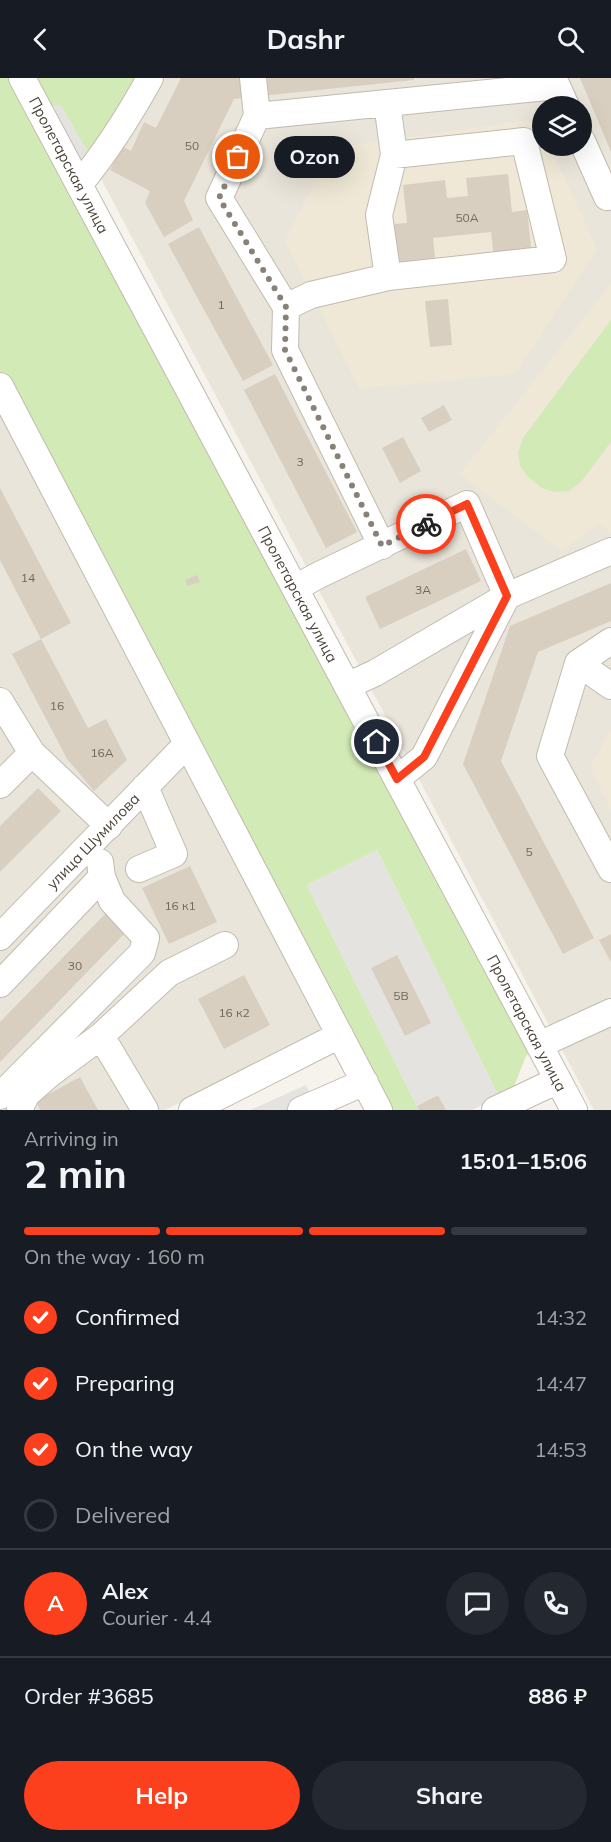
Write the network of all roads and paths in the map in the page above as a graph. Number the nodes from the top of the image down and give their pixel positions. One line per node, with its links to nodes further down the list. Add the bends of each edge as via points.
1 (22, 78): 9 (street, Пролетарская улица)
2 (150, 78): 9 (street, via 127,120)
3 (253, 78): 6 (street)
4 (562, 96): 5 (street, via 557,86)
5 (387, 103): 6 (street); 7 (street)
6 (257, 116): 12 (street, via 219,198)
7 (394, 155): 11 (street, via 379,215); 11 (street, via 524,141 553,259)
8 (589, 156): 10 (street, via 607,197)
9 (79, 185): 16 (street, Пролетарская улица)
10 (611, 195)
11 (388, 277): 12 (street, via 311,295)
12 (286, 307): 14 (street, via 285,350)
13 (0, 386): 23 (street)
14 (382, 546): 16 (street); 17 (street, via 467,504)
15 (611, 551): 17 (street)
16 (295, 588): 20 (street, Пролетарская улица)
17 (507, 596): 20 (street); 25 (street, via 424,757)
18 (611, 641): 19 (street)
19 (578, 663): 21 (street); 30 (street, via 550,756)
20 (347, 686): 25 (street, Пролетарская улица)
21 (611, 686)
22 (0, 701): 24 (street)
23 (187, 744): 27 (street, улица Шумилова); 36 (street)
24 (32, 753): 26 (street); 28 (street)
25 (397, 779): 38 (street, Пролетарская улица)
26 (0, 785)
27 (145, 787): 28 (street, улица Шумилова); 29 (street, via 174,854)
28 (103, 832): 31 (street); 32 (street, улица Шумилова)
29 (139, 869)
30 (611, 870)
31 (102, 877): 34 (street); 41 (street, via 112,901 146,938 142,953)
32 (0, 938)
33 (225, 945): 37 (street, via 170,973)
34 (0, 984)
35 (611, 1012): 38 (street)
36 (340, 1035): 40 (street); 44 (street)
37 (101, 1036): 42 (street, via 27,1094); 43 (street)
38 (539, 1045): 39 (street, Пролетарская улица)
39 (558, 1080): 47 (street); 48 (street, Пролетарская улица)
40 (365, 1082): 45 (street); 46 (street)
41 (0, 1096)
42 (21, 1110)
43 (145, 1110)
44 (192, 1110)
45 (301, 1110)
46 (379, 1110)
47 (495, 1110)
48 (574, 1110)

